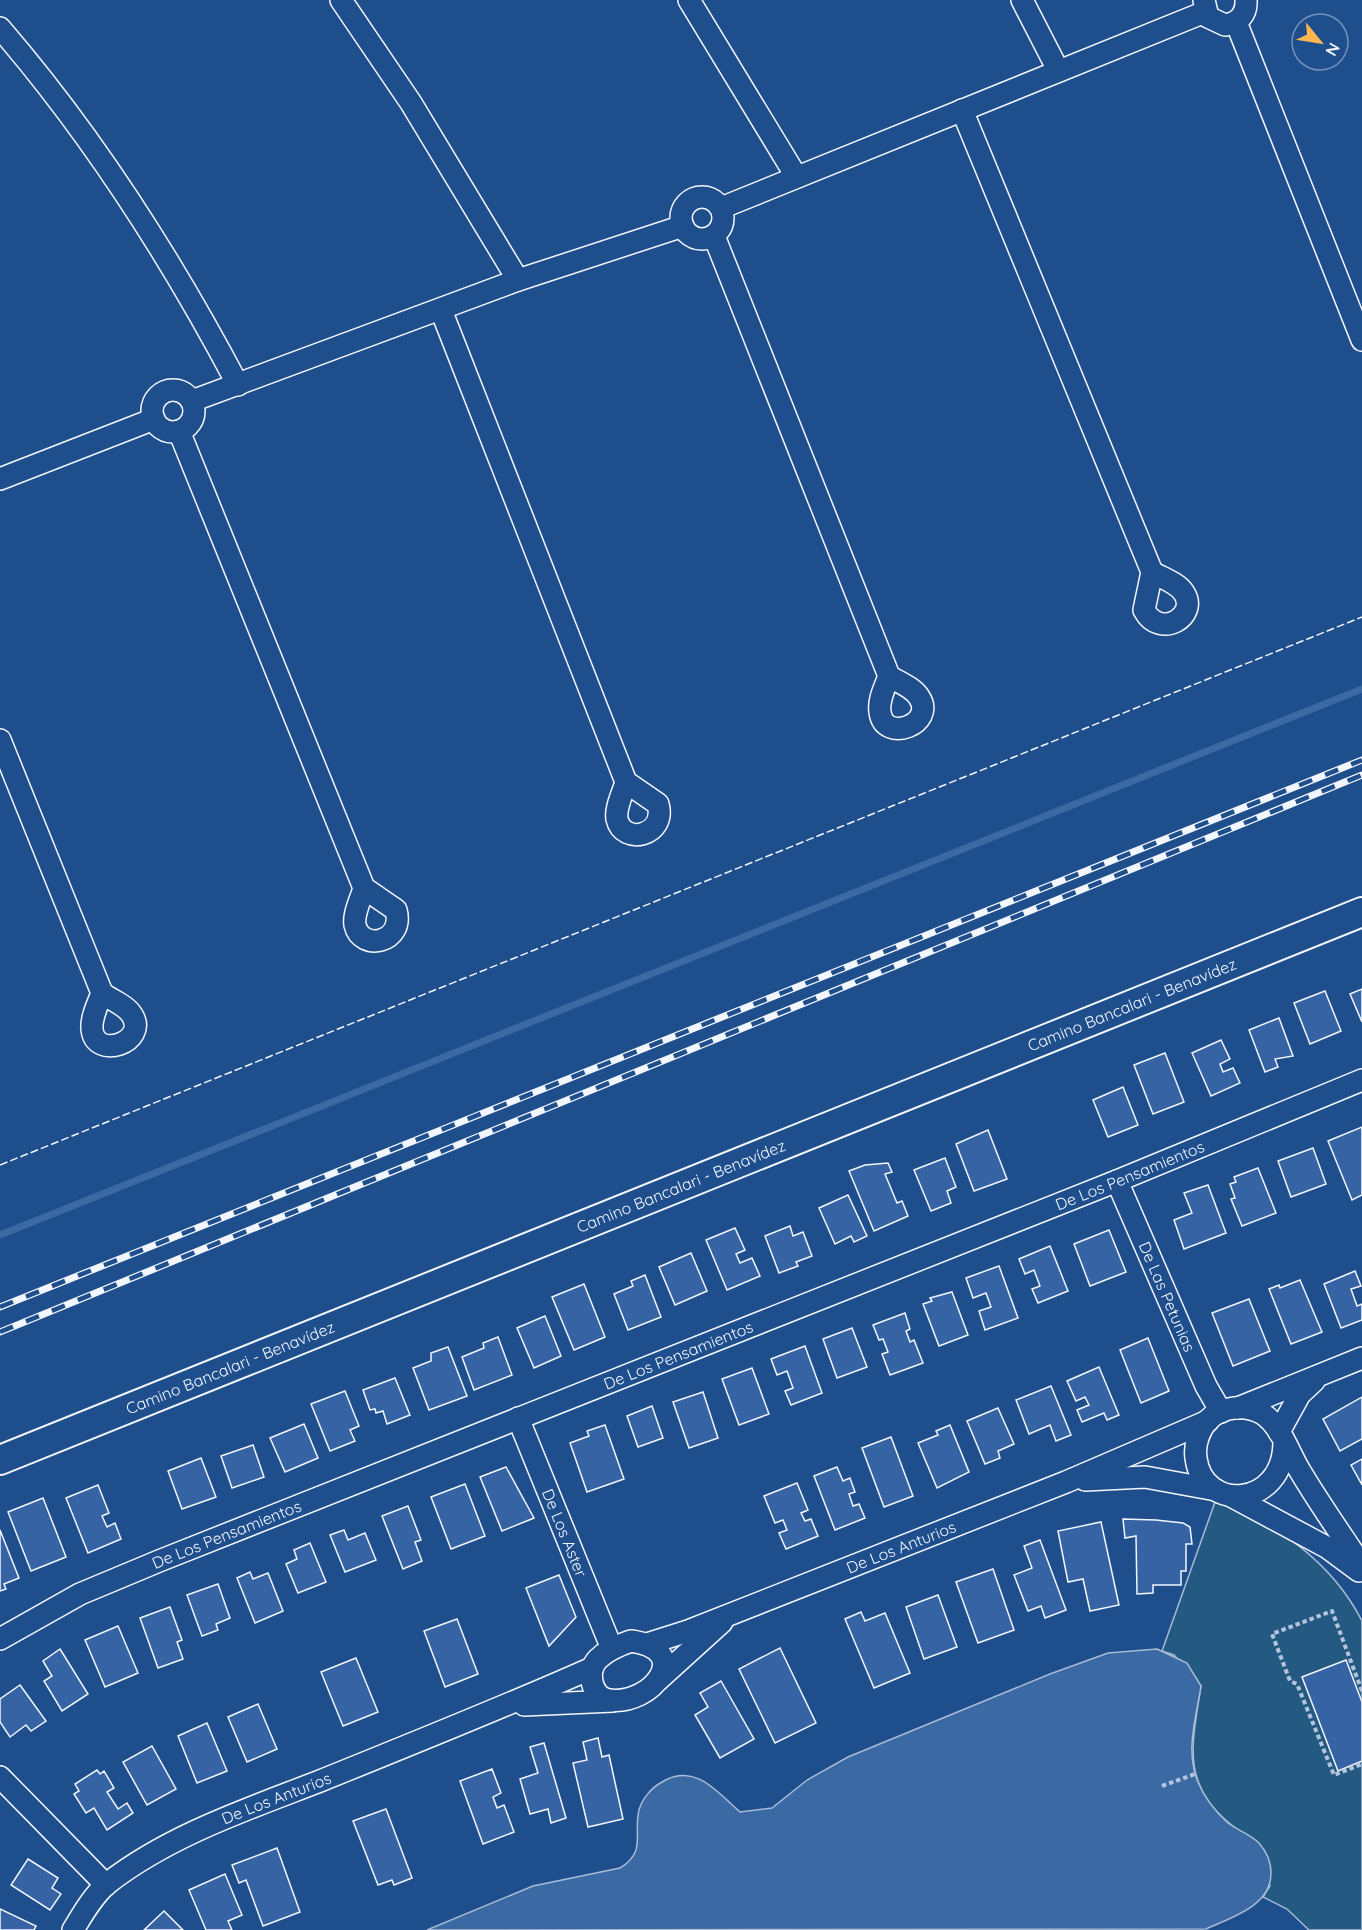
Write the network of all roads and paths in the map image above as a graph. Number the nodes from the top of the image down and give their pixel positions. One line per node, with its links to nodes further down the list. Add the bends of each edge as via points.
1 (342, 0): 14 (street, via 411,103)
2 (689, 0): 10 (street)
3 (1022, 0): 8 (street)
4 (1246, 0): 6 (street, via 1245,12)
5 (1205, 6): 6 (street, via 1218,24); 8 (street)
6 (1236, 22): 16 (street)
7 (0, 28): 17 (street, via 57,99 142,218)
8 (1058, 70): 9 (street)
9 (962, 111): 10 (street); 22 (street)
10 (796, 176): 11 (street)
11 (721, 208): 12 (street, via 713,200 694,198 684,207); 13 (street, via 722,226)
12 (683, 226): 13 (street, via 695,238); 14 (street)
13 (714, 236): 23 (street)
14 (518, 280): 15 (street)
15 (441, 310): 17 (street); 25 (street)
16 (1362, 340)
17 (238, 385): 18 (street)
18 (192, 400): 19 (street, via 178,390 165,391 155,399); 20 (street, via 193,419)
19 (154, 419): 20 (street, via 166,431); 21 (street)
20 (179, 431): 26 (street)
21 (0, 479)
22 (1152, 572)
23 (889, 676)
24 (0, 740): 28 (street)
25 (626, 782)
26 (364, 888)
27 (1362, 912): 36 (main road, Camino Bancalari - Benavídez)
28 (102, 993)
29 (1362, 1080): 30 (street, De Los Pensamientos)
30 (1117, 1180): 33 (street, De Las Petunias, via 1206,1386); 34 (street, De Los Pensamientos)
31 (1362, 1358): 32 (street)
32 (1324, 1372): 33 (street, De Los Anturios); 35 (street, via 1300,1394)
33 (1222, 1413): 35 (street, via 1262,1414); 37 (street, De Los Anturios); 38 (street, via 1196,1444 1196,1458 1206,1481)
34 (518, 1418): 42 (street, De Los Pensamientos, via 80,1594); 44 (street, De Los Aster)
35 (1282, 1438): 38 (street, via 1284,1458 1270,1484 1245,1496); 39 (street)
36 (0, 1460)
37 (1066, 1482): 38 (street, via 1145,1477); 41 (street, De Los Anturios)
38 (1223, 1492): 40 (street, via 1328,1548)
39 (1362, 1566)
40 (1362, 1574)
41 (733, 1611): 43 (street, De Los Anturios); 46 (street)
42 (0, 1640)
43 (647, 1644): 44 (street, via 631,1641); 46 (street, via 662,1656)
44 (612, 1649): 45 (street, via 596,1660)
45 (592, 1668): 48 (street, via 596,1693); 49 (street, De Los Anturios)
46 (658, 1680): 48 (street, via 638,1696)
47 (1362, 1691): 50 (path, via 1332,1611 1272,1634 1334,1775)
48 (618, 1701): 49 (street)
49 (506, 1707): 54 (street, De Los Anturios, via 231,1816 146,1857)
50 (1362, 1764)
51 (1195, 1774): 53 (path)
52 (0, 1778): 54 (street)
53 (1162, 1786)
54 (106, 1885): 55 (street, De Los Anturios)
55 (73, 1930)

